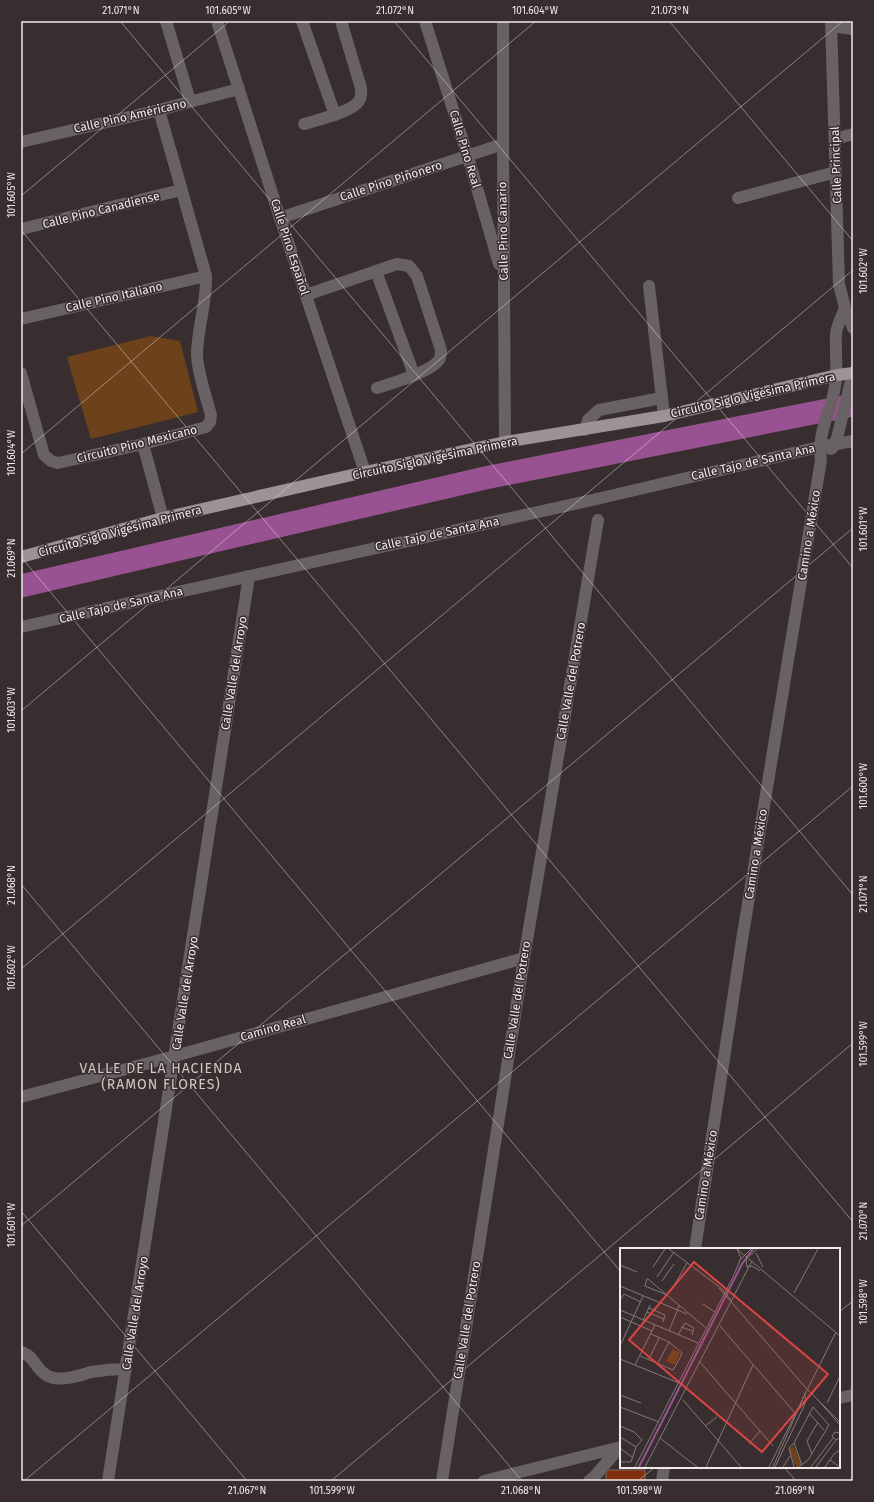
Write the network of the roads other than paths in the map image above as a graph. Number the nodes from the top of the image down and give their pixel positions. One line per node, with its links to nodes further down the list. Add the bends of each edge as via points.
1 (166, 21): 10 (street)
2 (217, 21): 9 (street, Calle Pino Español)
3 (302, 21): 12 (street)
4 (341, 21): 12 (street, via 361,88 361,96 355,105)
5 (425, 21): 18 (street, Calle Pino Real)
6 (504, 21): 17 (street, Calle Pino Canario)
7 (832, 23): 8 (street); 15 (street, Calle Principal)
8 (853, 29)
9 (239, 89): 10 (street, Calle Pino Américano); 22 (street, Calle Pino Español)
10 (190, 102): 11 (street, Calle Pino Américano)
11 (159, 110): 16 (street, Calle Pino Américano); 20 (street, Circuito Pino Mexicano)
12 (335, 115): 13 (street)
13 (304, 124)
14 (853, 134): 15 (street)
15 (835, 139): 19 (street, Calle Principal)
16 (21, 142)
17 (502, 144): 18 (street, Calle Pino Piñonero); 26 (street, Calle Pino Canario)
18 (468, 156): 22 (street, Calle Pino Piñonero); 26 (street, Calle Pino Real)
19 (836, 172): 21 (street); 29 (street, Calle Principal, via 839,284)
20 (181, 190): 23 (street, Calle Pino Canadiense); 25 (street, Circuito Pino Mexicano)
21 (738, 198)
22 (280, 218): 28 (street, Calle Pino Español)
23 (21, 229)
24 (376, 271): 28 (street); 34 (street); 34 (street, via 397,264 410,266 417,276 441,350 440,359 431,367)
25 (206, 276): 30 (street, Calle Pino Italiano); 44 (street, Circuito Pino Mexicano, via 207,291 197,355 211,415 210,422 206,426)
26 (504, 278): 42 (street, Calle Pino Canario)
27 (649, 286): 37 (street)
28 (306, 295): 46 (street, Calle Pino Español)
29 (844, 308): 31 (street, Calle Principal); 35 (street, Calle Principal, via 836,333)
30 (21, 319)
31 (853, 328)
32 (21, 373): 44 (street, Circuito Pino Mexicano, via 44,455 51,461 58,463)
33 (853, 373): 35 (main road, Circuito Siglo Vigésima Primera); 43 (street)
34 (414, 375): 36 (street)
35 (837, 375): 38 (main road, Circuito Siglo Vigésima Primera); 40 (street, Calle Principal)
36 (377, 388)
37 (662, 398): 38 (street); 39 (street, via 599,410 588,420)
38 (664, 416): 39 (main road, Circuito Siglo Vigésima Primera)
39 (584, 430): 42 (main road, Circuito Siglo Vigésima Primera)
40 (820, 441): 43 (street, Calle Tajo de Santa Ana); 45 (street, Camino a México); 50 (street, Calle Tajo de Santa Ana, via 601,498)
41 (853, 441): 43 (street, Calle Tajo de Santa Ana)
42 (505, 442): 46 (main road, Circuito Siglo Vigésima Primera)
43 (836, 442): 45 (street)
44 (143, 444): 47 (street)
45 (821, 460): 55 (street, Camino a México, via 742,940)
46 (365, 472): 47 (main road, Circuito Siglo Vigésima Primera)
47 (163, 518): 49 (main road, Circuito Siglo Vigésima Primera)
48 (598, 520): 52 (street, Calle Valle del Potrero)
49 (21, 557)
50 (249, 576): 51 (street, Calle Tajo de Santa Ana); 53 (street, Calle Valle del Arroyo)
51 (21, 628)
52 (524, 958): 53 (street, Camino Real); 64 (street, Calle Valle del Potrero)
53 (175, 1056): 54 (street, Camino Real); 57 (street, Calle Valle del Arroyo)
54 (21, 1097)
55 (695, 1248)
56 (21, 1352): 57 (street, via 29,1356 39,1370 54,1378)
57 (126, 1369): 63 (street, Calle Valle del Arroyo)
58 (853, 1395): 59 (street)
59 (840, 1398)
60 (620, 1448): 61 (street); 65 (street)
61 (603, 1466): 66 (street); 67 (street)
62 (664, 1468): 68 (street)
63 (108, 1481)
64 (442, 1481)
65 (484, 1481)
66 (589, 1481)
67 (599, 1481)
68 (662, 1481)

